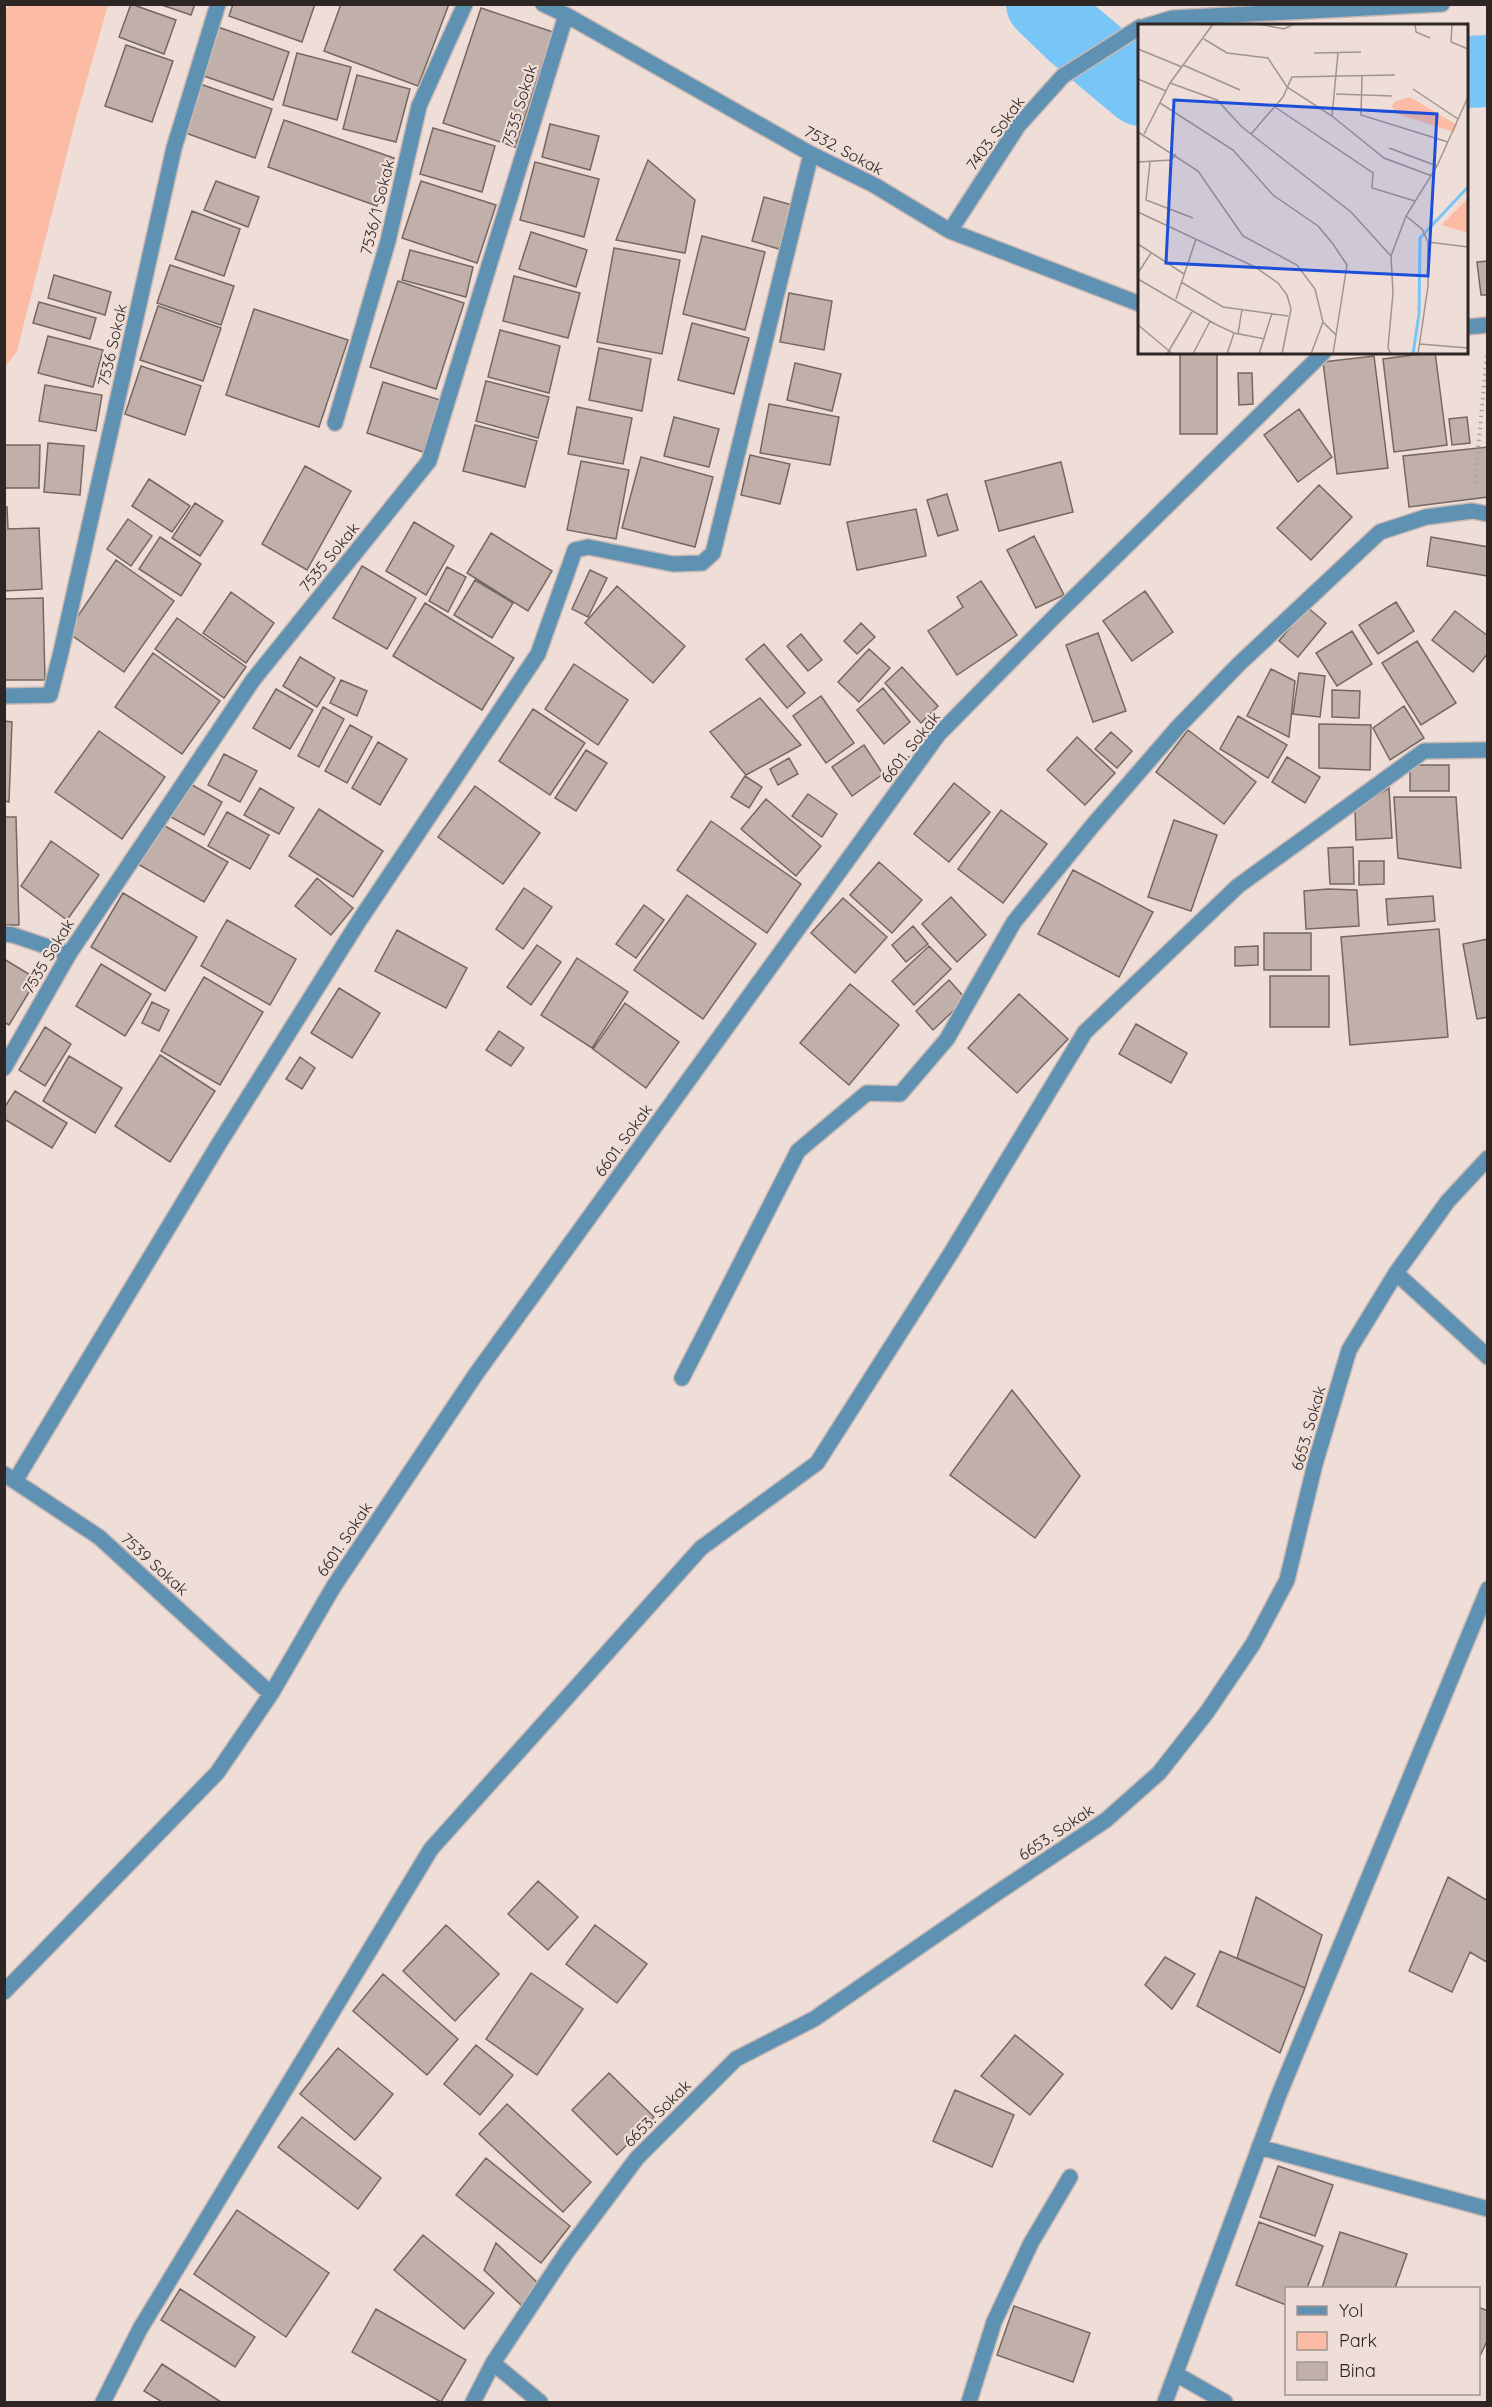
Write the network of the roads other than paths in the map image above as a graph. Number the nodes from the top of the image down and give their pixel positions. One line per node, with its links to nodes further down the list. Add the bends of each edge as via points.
1 (218, 4): 17 (street, 7536 Sokak, via 174,148 50,695)
2 (465, 4): 15 (street, 7536/1 Sokak, via 420,106 388,241)
3 (543, 4): 6 (street, 7532. Sokak)
4 (1442, 4): 5 (street, 7403. Sokak)
5 (1174, 11): 7 (street, 7403. Sokak)
6 (566, 15): 9 (street, 7532. Sokak); 20 (street, 7535 Sokak, via 429,461 253,681)
7 (1147, 24)
8 (1138, 29): 10 (street, 7403. Sokak, via 1063,76 1018,126)
9 (811, 154): 10 (street, 7532. Sokak, via 874,185); 26 (street, via 712,553 702,563 673,564 588,547 574,550 538,654 346,941)
10 (950, 231): 11 (street, 7532. Sokak)
11 (1138, 303)
12 (1488, 325): 13 (street)
13 (1468, 327)
14 (1322, 354): 28 (street, 6601. Sokak, via 938,735 477,1374 334,1586)
15 (335, 423)
16 (1488, 514): 25 (street, via 1472,511 1426,517 1380,532 1178,727 1014,922 947,1039 900,1094 867,1093 798,1151)
17 (4, 696)
18 (1488, 750): 35 (street, via 1424,751 1238,886 1085,1032 817,1463 701,1548 431,1849 140,2329)
19 (4, 934): 20 (street)
20 (69, 954): 21 (street, 7535 Sokak)
21 (4, 1068)
22 (1488, 1158): 23 (street, 6653. Sokak, via 1448,1201)
23 (1396, 1273): 24 (street); 33 (street, 6653. Sokak, via 1349,1350 1315,1464 1287,1580 1246,1654 1159,1773 1106,1820 814,2019 736,2060 637,2158 566,2253)
24 (1488, 1357)
25 (682, 1378)
26 (10, 1478): 28 (street, 7539 Sokak, via 99,1537)
27 (1488, 1589): 30 (street)
28 (271, 1694): 29 (street, 6601. Sokak, via 217,1773)
29 (4, 1992)
30 (1259, 2147): 32 (street); 34 (street)
31 (1070, 2177): 38 (street, via 1031,2243 994,2322)
32 (1488, 2209)
33 (493, 2363): 36 (street, 6653. Sokak); 37 (street)
34 (1176, 2374): 39 (street); 40 (street)
35 (103, 2403)
36 (473, 2403)
37 (540, 2403)
38 (969, 2403)
39 (1165, 2403)
40 (1225, 2403)

